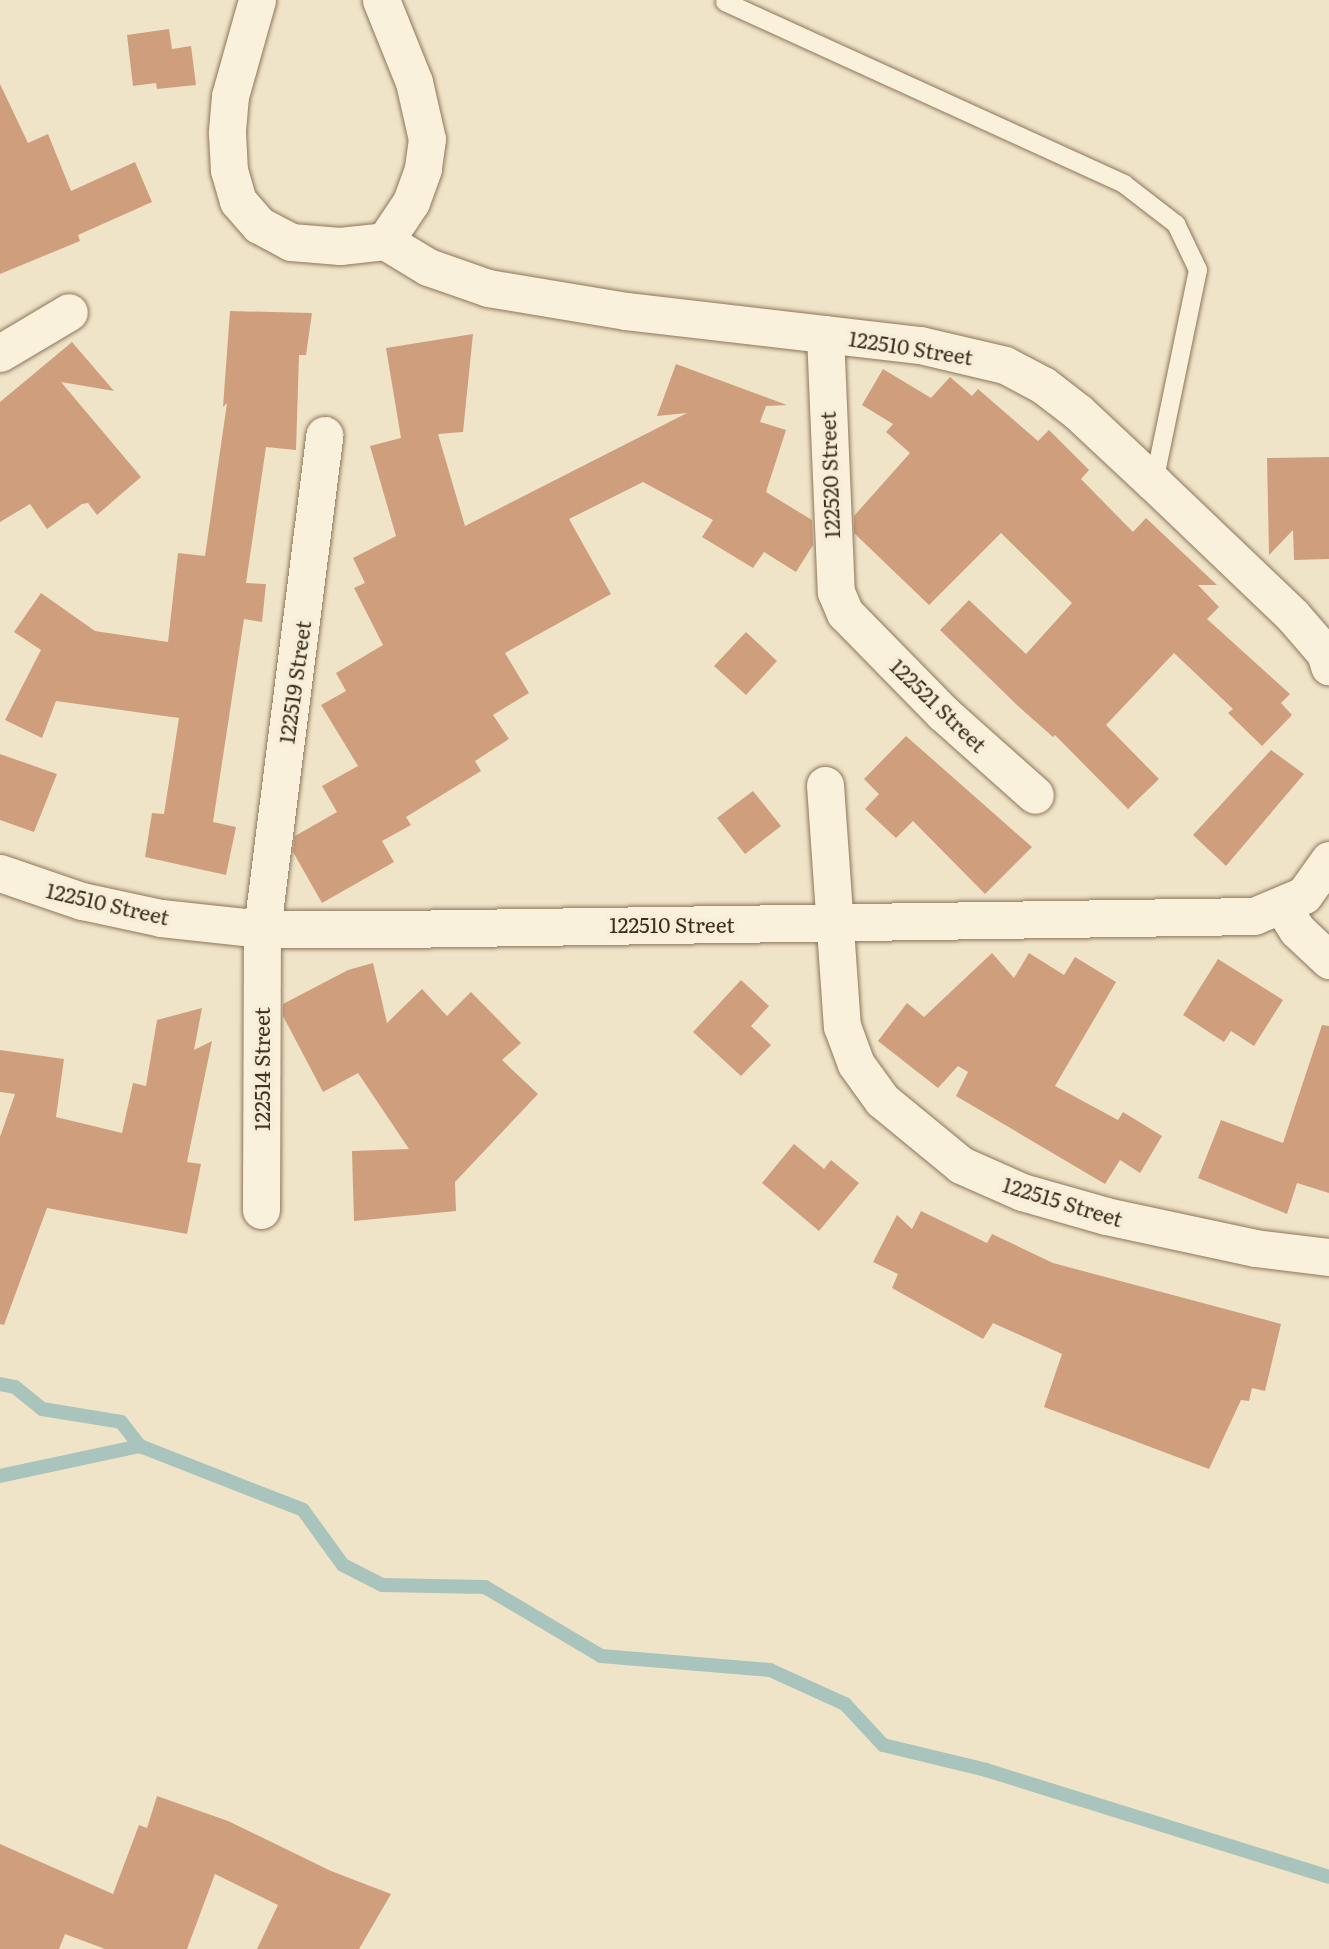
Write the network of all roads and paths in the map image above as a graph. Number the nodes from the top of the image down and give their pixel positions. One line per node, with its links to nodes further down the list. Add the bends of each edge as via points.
1 (257, 0): 4 (street, via 230,96 229,170 238,201 259,225 291,242 340,246)
2 (381, 0): 4 (street, via 414,82 427,139 411,202)
3 (724, 2): 9 (lane, via 1124,184 1176,224 1198,271)
4 (385, 241): 6 (street, 122510 Street, via 428,267 488,288 626,311)
5 (69, 312): 7 (street)
6 (825, 334): 9 (street, 122510 Street, via 968,353 1005,365 1043,385 1078,412); 10 (street, 122520 Street, via 831,563)
7 (0, 353)
8 (324, 435): 18 (street, 122519 Street)
9 (1154, 483): 11 (street, 122510 Street, via 1293,616)
10 (845, 613): 13 (street, 122521 Street, via 943,713)
11 (1328, 657)
12 (825, 785): 17 (street)
13 (1035, 795)
14 (1329, 860): 16 (street, 122510 Street, via 1304,895)
15 (0, 873): 18 (street, 122510 Street, via 82,901 161,918)
16 (1282, 906): 17 (street, 122510 Street, via 1254,916); 19 (street, via 1297,930)
17 (838, 923): 18 (street, 122510 Street); 21 (street, 122515 Street, via 842,1026 856,1064 881,1100 961,1165 1022,1192 1107,1216 1255,1248)
18 (262, 929): 20 (street, 122514 Street)
19 (1329, 960)
20 (261, 1210)
21 (1329, 1257)

